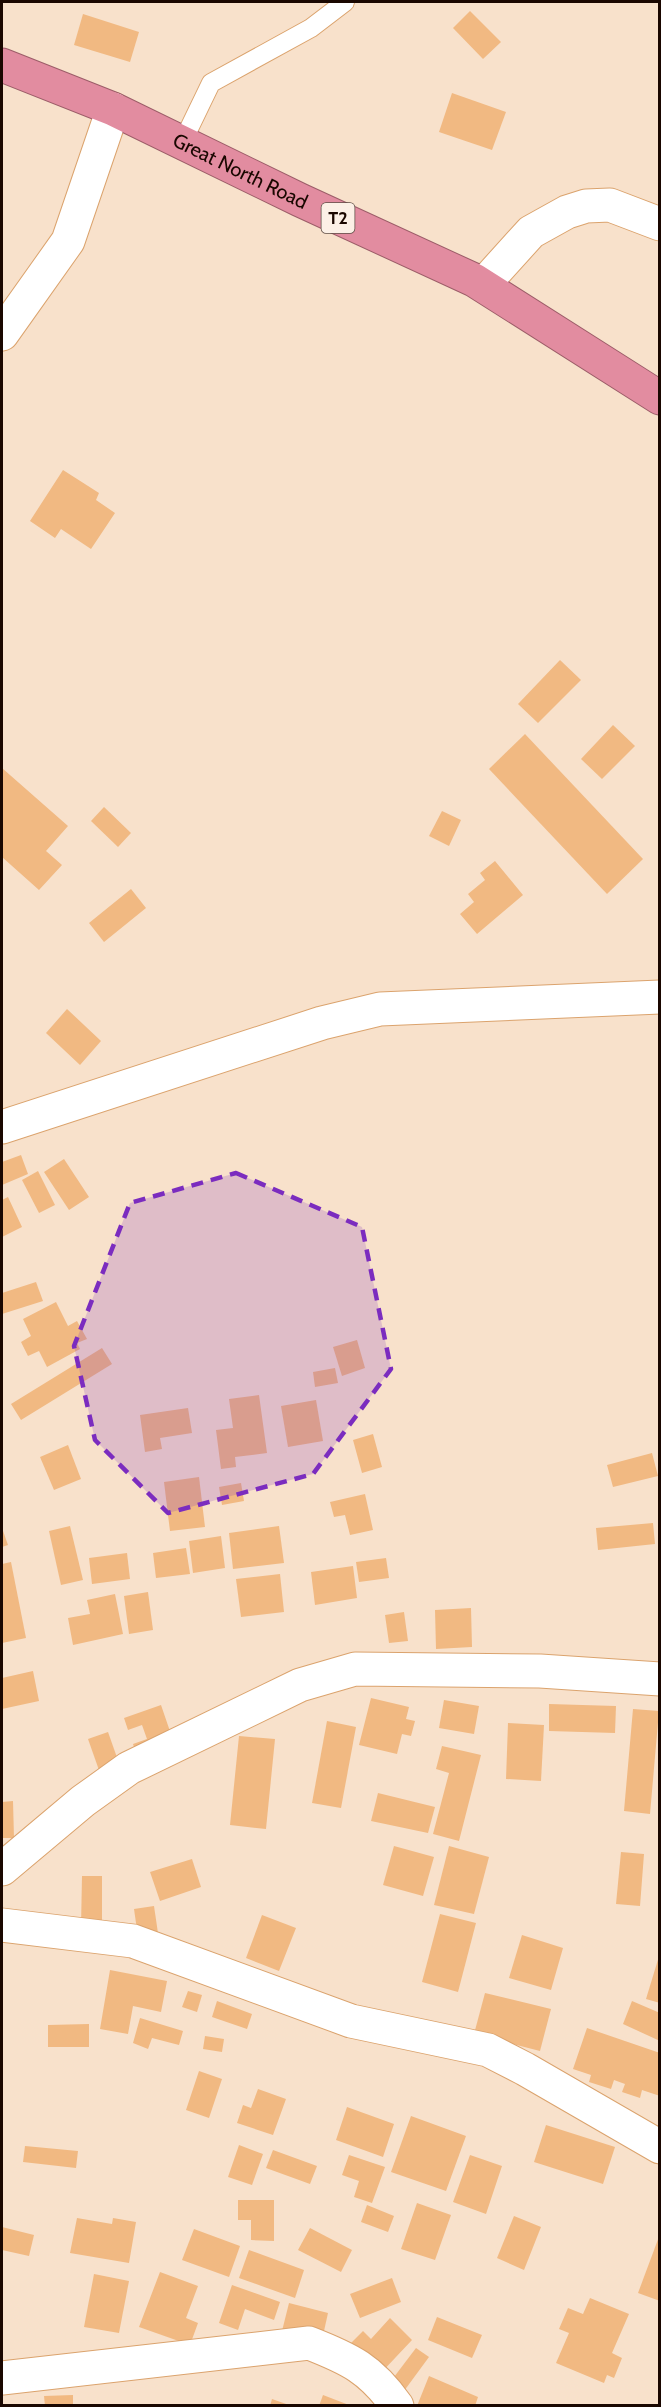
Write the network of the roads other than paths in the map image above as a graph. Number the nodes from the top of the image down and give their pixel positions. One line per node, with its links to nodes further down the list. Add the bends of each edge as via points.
1 (345, 2): 4 (lane, via 311,28 212,83)
2 (2, 65): 3 (highway, Great North Road / T2)
3 (113, 109): 4 (highway, Great North Road / T2); 7 (street, via 68,241)
4 (182, 143): 6 (highway, Great North Road / T2)
5 (660, 224): 6 (street, via 610,205 567,212 531,232)
6 (483, 285): 8 (highway, Great North Road / T2)
7 (2, 334)
8 (660, 398)
9 (660, 998): 10 (street, via 380,1009 322,1023)
10 (2, 1127)
11 (660, 1679): 12 (street, via 540,1671 355,1669 311,1682 251,1708 129,1768)
12 (2, 1869)
13 (2, 1925): 14 (street, via 133,1941 351,2022 488,2050)
14 (660, 2147)
15 (2, 2378): 16 (street, via 309,2343 368,2371)
16 (397, 2406)

